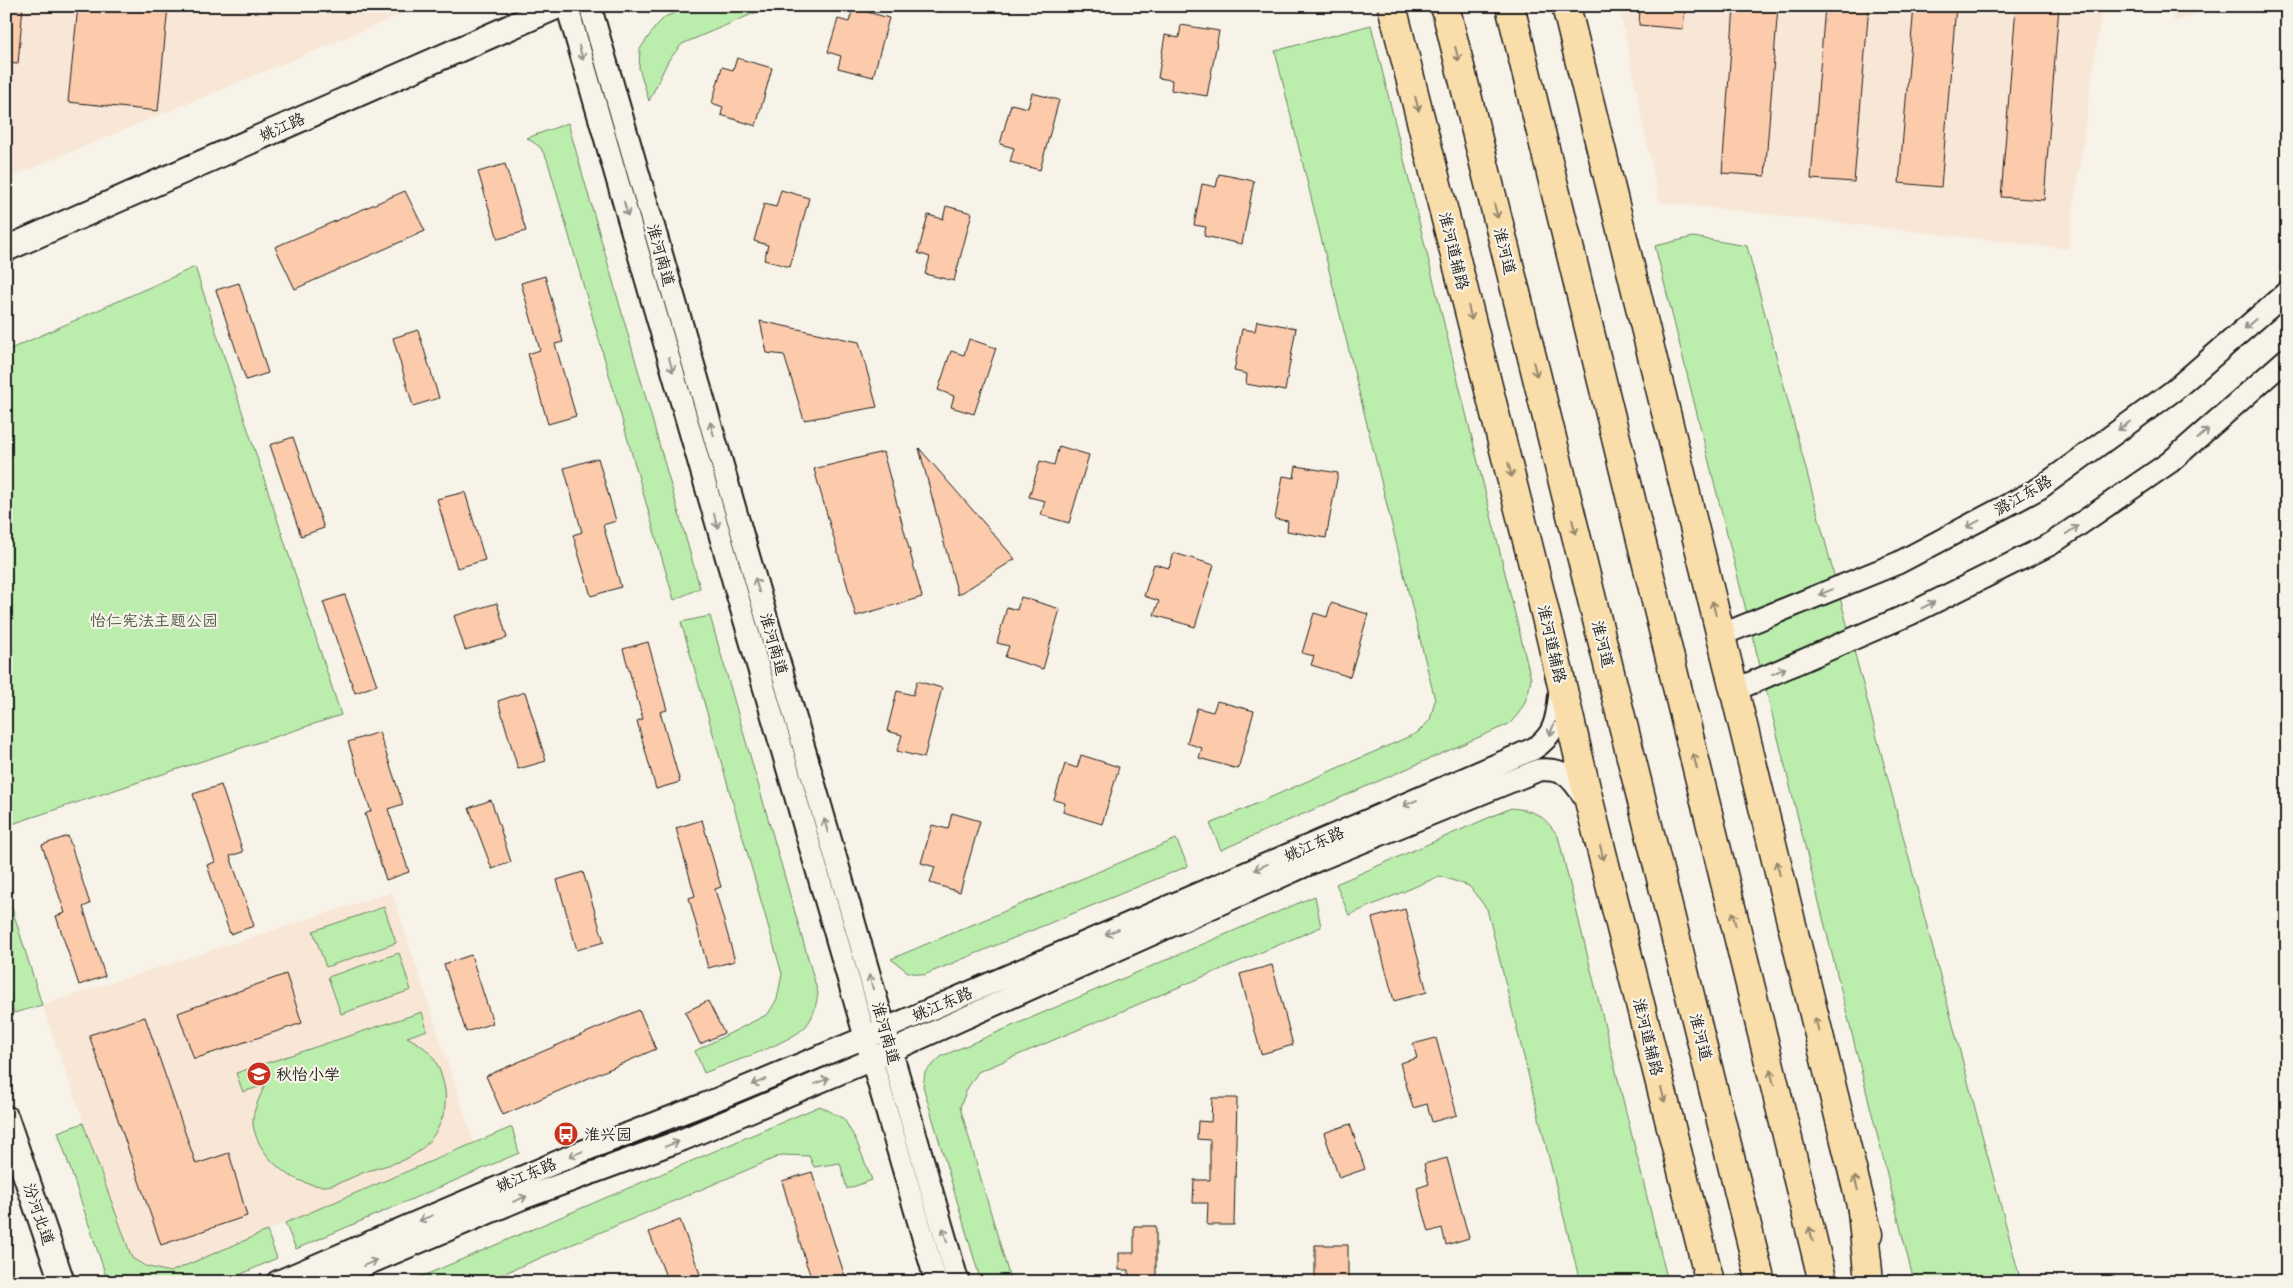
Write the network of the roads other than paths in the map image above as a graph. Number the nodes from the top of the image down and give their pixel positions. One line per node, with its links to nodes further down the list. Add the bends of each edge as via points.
1 (558, 6): 8 (main road, 姚江路)
2 (567, 6): 16 (street, 淮河南道, one-way to 16)
3 (590, 6): 15 (street, 淮河南道, one-way to 3)
4 (1392, 6): 12 (main road, 淮河道辅路, one-way to 12)
5 (1445, 6): 29 (main road, 淮河道, one-way to 29)
6 (1510, 6): 30 (main road, one-way to 6)
7 (1566, 6): 11 (main road, one-way to 7)
8 (6, 249)
9 (2287, 292): 11 (street, 潞江东路, one-way to 11, via 2173,391 2040,488 1898,563)
10 (2287, 359): 13 (street, one-way to 10, via 1910,614 2051,544 2170,462)
11 (1721, 635): 13 (main road)
12 (1562, 682): 14 (main road, 淮河道辅路); 15 (street, 姚江东路, one-way to 15, via 1552,731 1545,742 1534,749)
13 (1735, 690): 20 (main road, one-way to 13)
14 (1590, 805): 17 (street, 姚江东路, via 1564,772 1539,770 1318,860); 21 (main road, 淮河道辅路, one-way to 21)
15 (885, 1029): 16 (street, 姚江东路); 17 (street, 淮河南道)
16 (864, 1038): 18 (street, 淮河南道); 23 (street, 姚江东路, one-way to 23, via 578,1153)
17 (891, 1050): 18 (street, 姚江东路); 26 (street, 淮河南道, one-way to 17)
18 (871, 1060): 24 (street, 姚江东路, one-way to 18, via 521,1199 682,1140); 25 (street, 淮河南道)
19 (6, 1118): 22 (main road, 汾河北道)
20 (1862, 1211): 31 (main road); 32 (main road)
21 (1699, 1238): 27 (main road, 淮河道辅路); 28 (main road)
22 (62, 1282)
23 (277, 1282)
24 (325, 1282)
25 (936, 1282)
26 (958, 1282)
27 (1710, 1282)
28 (1717, 1282)
29 (1761, 1282)
30 (1823, 1282)
31 (1869, 1282)
32 (1879, 1282)

